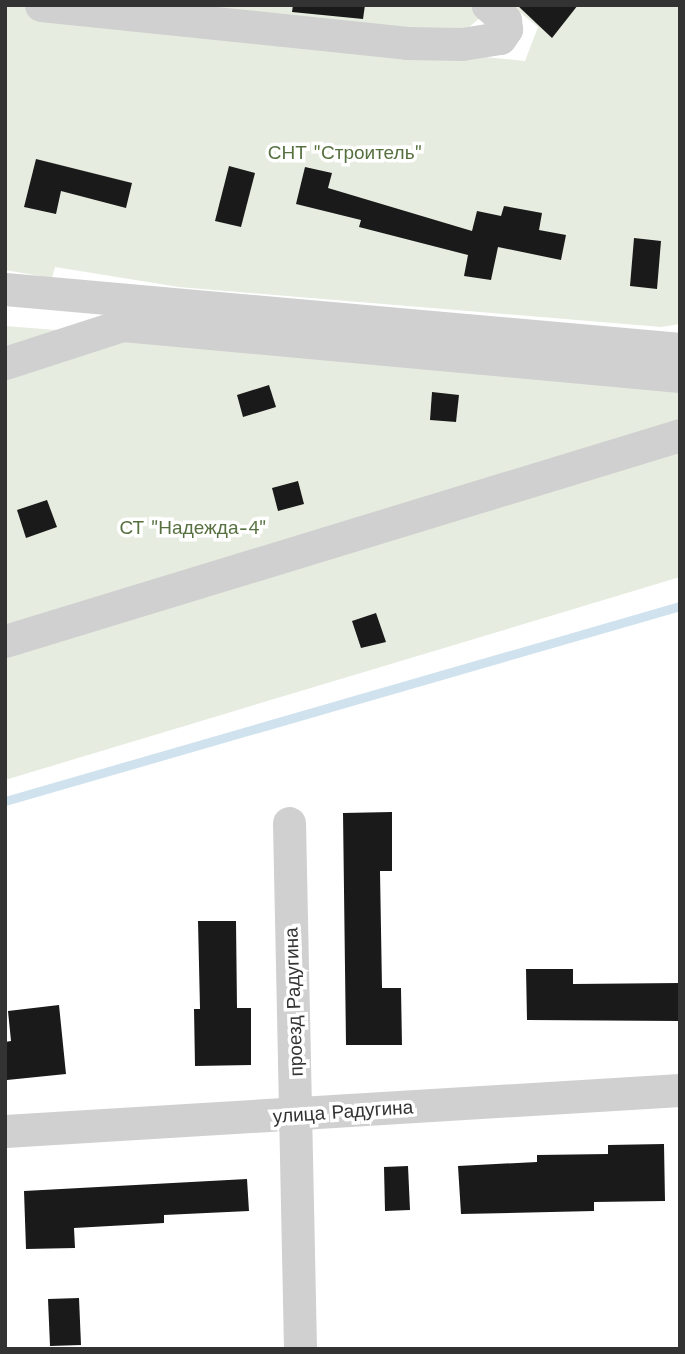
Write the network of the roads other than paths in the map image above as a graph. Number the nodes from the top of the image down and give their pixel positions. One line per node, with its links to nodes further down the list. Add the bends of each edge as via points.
1 (41, 5): 2 (street, via 407,43 462,44 500,38 506,29 505,20)
2 (488, 5)
3 (5, 289): 4 (street)
4 (680, 349)
5 (5, 363): 6 (street, via 122,326)
6 (680, 376)
7 (680, 435): 8 (street)
8 (5, 641)
9 (289, 823): 11 (street, проезд Радугина)
10 (680, 1090): 11 (street, улица Радугина)
11 (298, 1115): 12 (street, улица Радугина); 13 (street, проезд Радугина)
12 (5, 1131)
13 (300, 1349)

